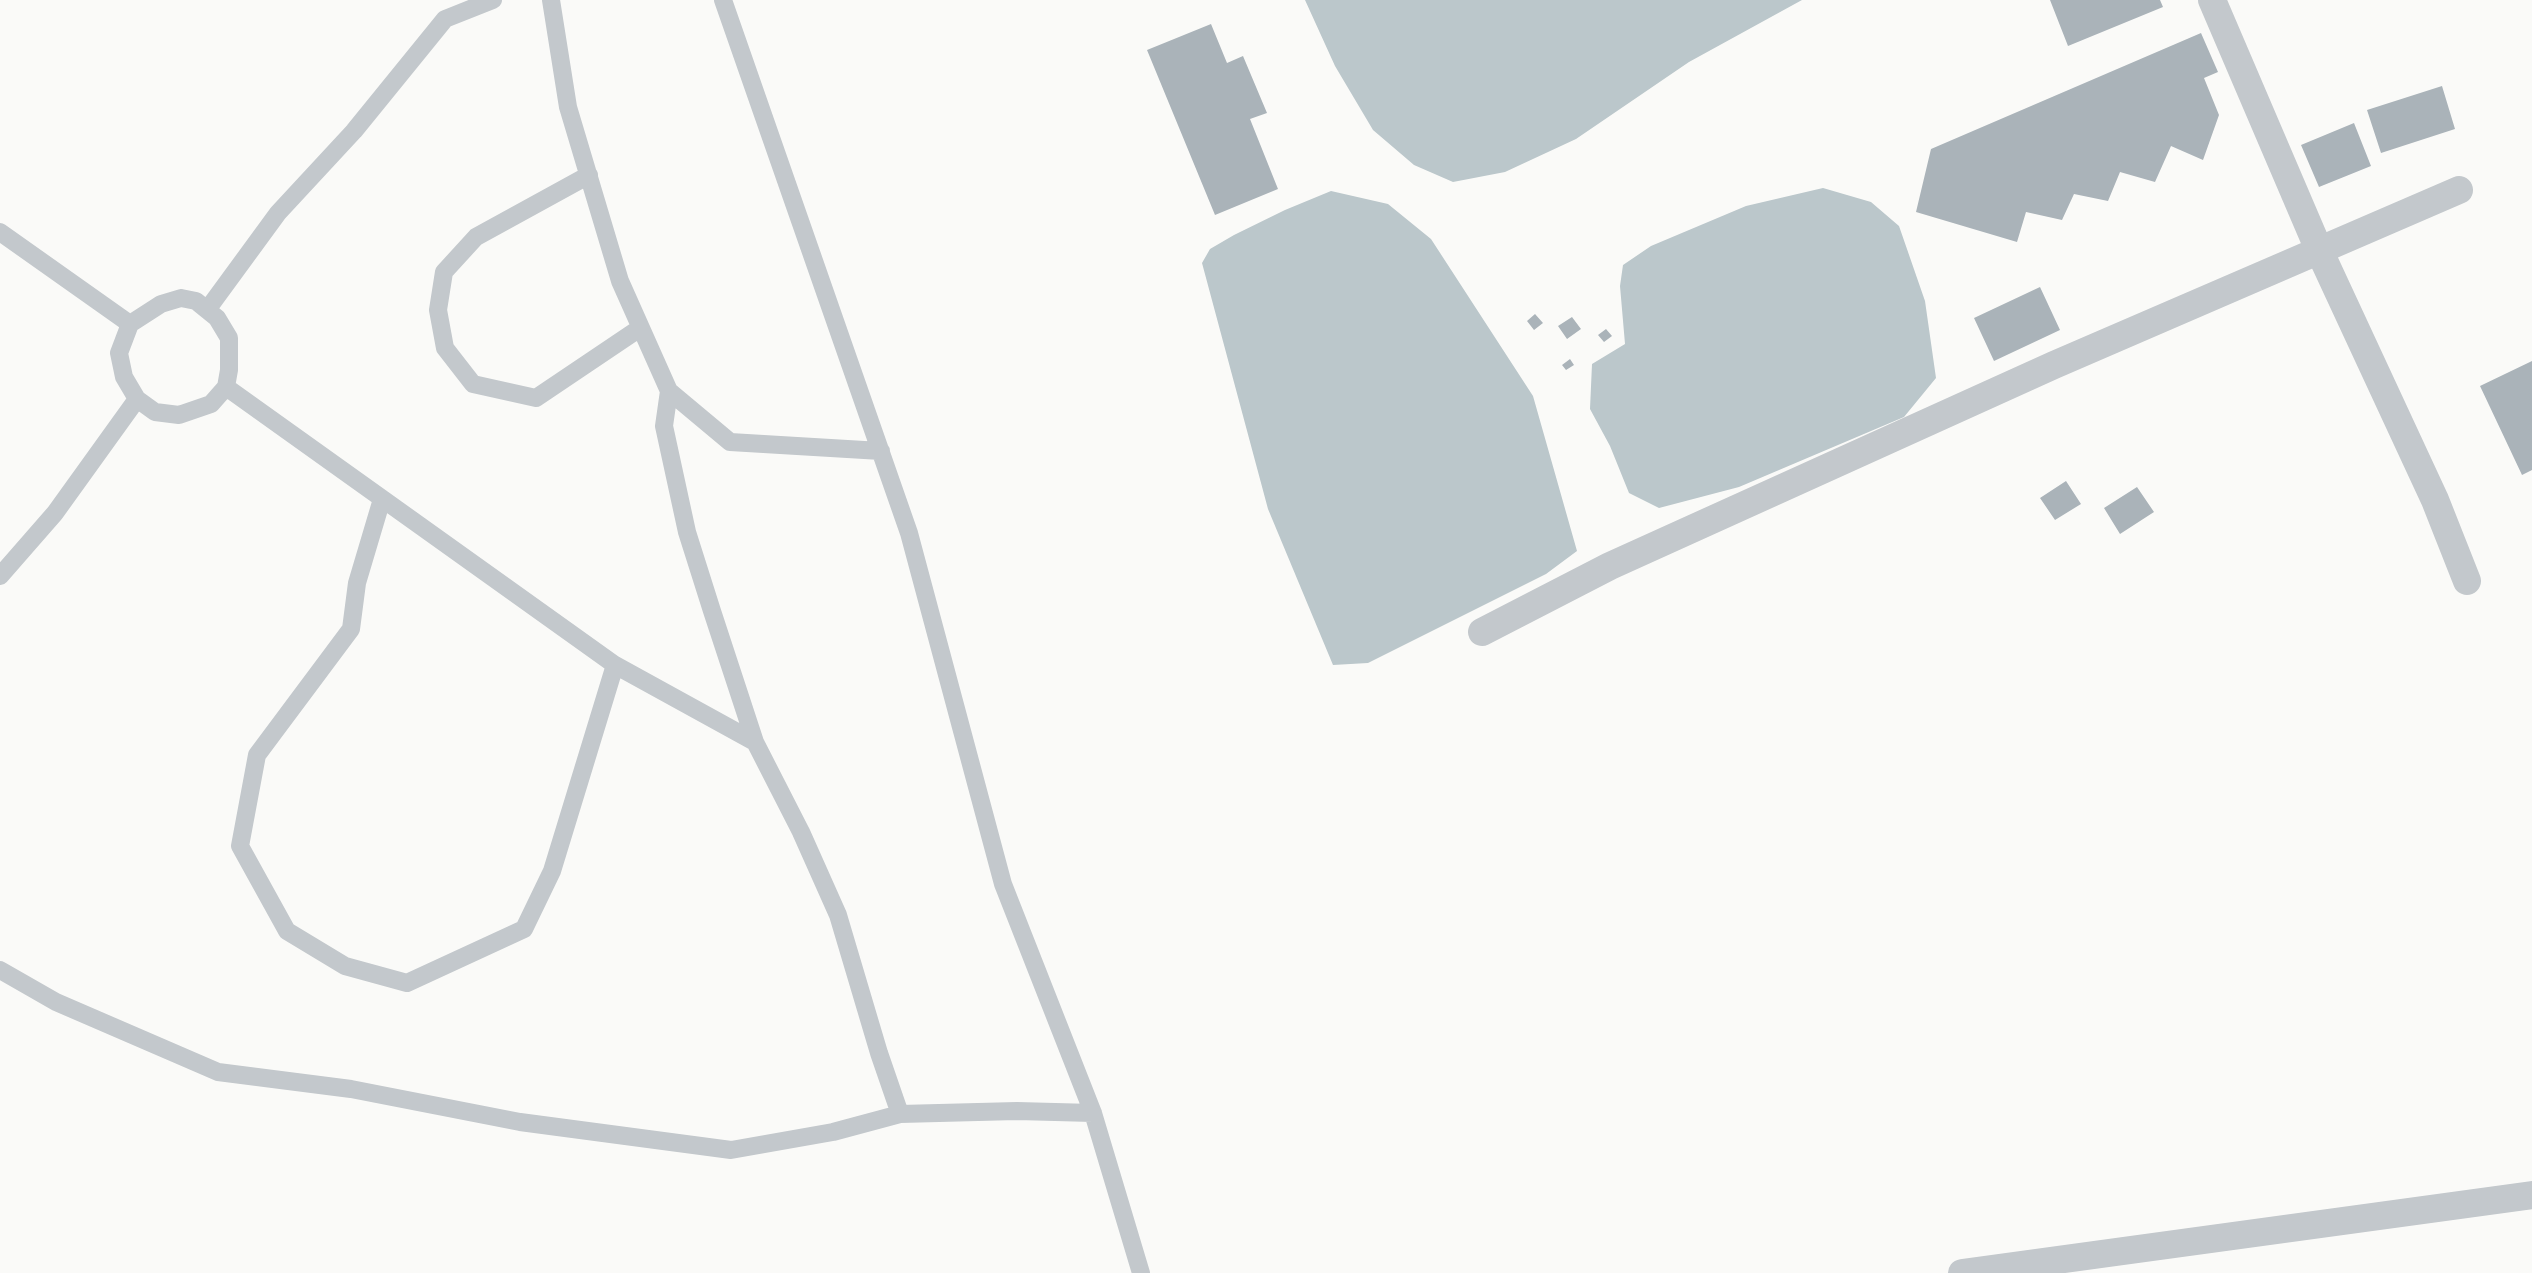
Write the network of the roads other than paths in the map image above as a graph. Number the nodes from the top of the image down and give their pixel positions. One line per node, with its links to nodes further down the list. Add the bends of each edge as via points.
1 (493, 0): 9 (lane, via 445,19 354,131 278,213)
2 (551, 0): 5 (lane, via 568,107)
3 (723, 0): 15 (lane)
4 (2212, 0): 8 (street)
5 (589, 175): 11 (lane, via 620,281); 11 (lane, via 476,237 444,272 438,310 445,348 473,384 536,398)
6 (2459, 190): 8 (street)
7 (0, 232): 10 (lane)
8 (2319, 250): 18 (street, via 2435,500); 19 (street, via 2045,369 1610,566)
9 (207, 310): 10 (lane, via 196,301 181,298 161,304); 12 (lane, via 217,318 229,338)
10 (130, 324): 14 (lane, via 119,354 124,377)
11 (640, 328): 13 (lane)
12 (226, 387): 14 (lane, via 211,404 179,414 155,412); 16 (lane)
13 (669, 392): 15 (lane, via 730,442); 21 (lane, via 664,426 687,532)
14 (137, 399): 17 (lane, via 55,513)
15 (880, 451): 23 (lane, via 909,533 1002,884)
16 (382, 499): 20 (lane); 20 (lane, via 357,583 351,629 257,755 240,846 287,931 345,966 407,982 524,929 552,871)
17 (0, 576)
18 (2467, 582)
19 (1482, 632)
20 (615, 665): 21 (lane)
21 (755, 742): 24 (lane, via 801,832 838,915)
22 (0, 970): 24 (lane, via 56,1002 218,1072 351,1089 520,1122 731,1150 833,1132)
23 (1094, 1113): 24 (lane); 26 (lane)
24 (900, 1114)
25 (2532, 1195): 27 (street)
26 (1141, 1273)
27 (1962, 1273)

